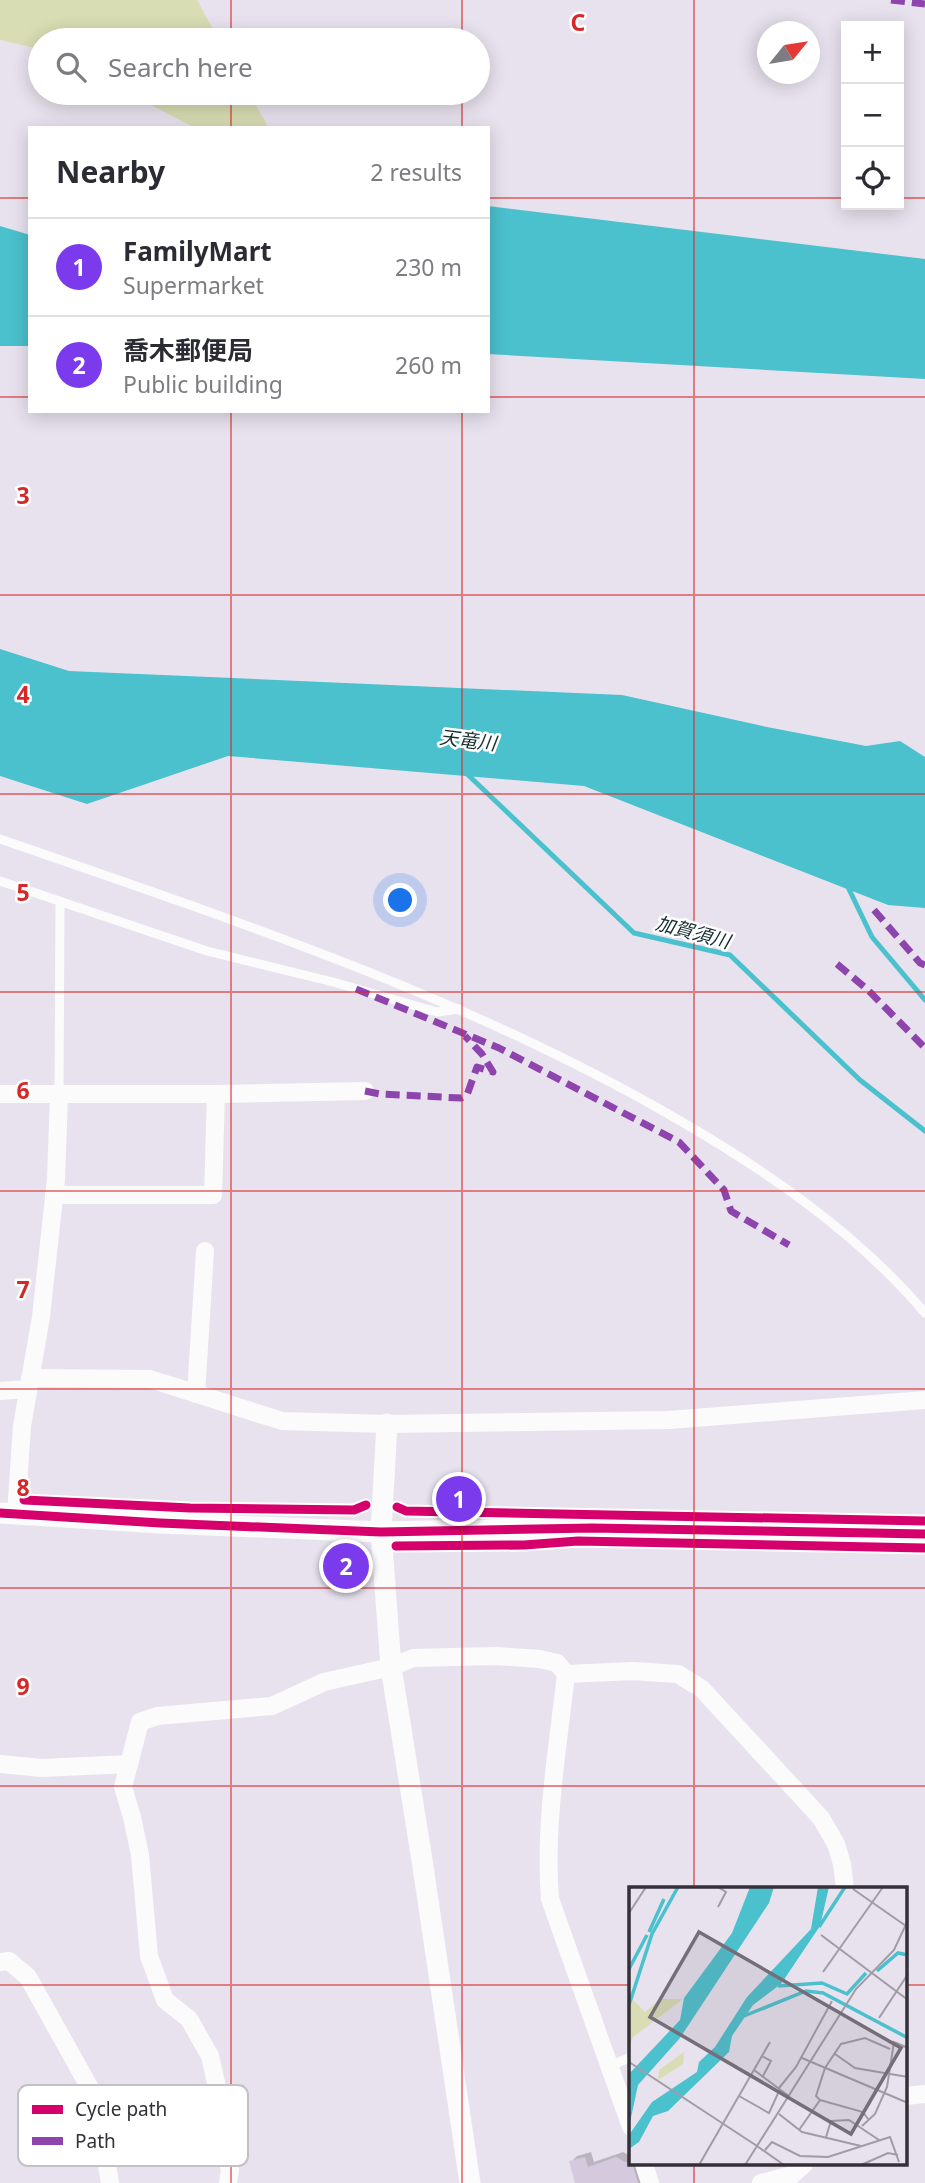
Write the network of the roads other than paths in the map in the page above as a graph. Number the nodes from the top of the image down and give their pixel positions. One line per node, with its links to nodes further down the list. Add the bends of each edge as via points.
1 (0, 839): 4 (lane, via 328,956)
2 (0, 881): 3 (lane)
3 (60, 902): 4 (lane, via 207,951 437,1012); 7 (lane)
4 (461, 1009): 11 (lane, via 629,1092 738,1155 822,1216)
5 (365, 1091): 8 (street)
6 (0, 1094): 7 (street)
7 (59, 1094): 8 (street); 9 (street)
8 (216, 1094): 9 (street, via 213,1195)
9 (54, 1195): 12 (street)
10 (205, 1251): 14 (street)
11 (925, 1313)
12 (29, 1383): 13 (street); 14 (street, via 150,1379); 17 (street)
13 (0, 1391)
14 (196, 1394): 16 (street, via 282,1421)
15 (925, 1399): 16 (street, via 669,1420)
16 (387, 1424): 18 (street)
17 (8, 1513): 18 (street)
18 (381, 1532): 19 (street, via 592,1528); 20 (street)
19 (925, 1534)
20 (391, 1667): 21 (street, via 414,1658 496,1656 540,1658 557,1663); 23 (street, via 324,1682 272,1706 157,1716 140,1722); 33 (street)
21 (566, 1674): 24 (street, via 633,1671 678,1675 702,1689 821,1818 836,1844); 27 (street, via 555,1772 550,1899)
22 (0, 1764): 23 (street, via 42,1768)
23 (129, 1765): 29 (street, via 122,1787 140,1855 149,1956 165,2000 189,2019 210,2056)
24 (845, 1887)
25 (0, 1962): 28 (street, via 9,1961 28,1977)
26 (629, 2058): 27 (lane)
27 (610, 2066): 30 (street)
28 (88, 2085)
29 (217, 2085)
30 (629, 2121)
31 (645, 2166): 34 (street)
32 (802, 2166): 35 (street, via 792,2175)
33 (470, 2183)
34 (650, 2183)
35 (761, 2183)

